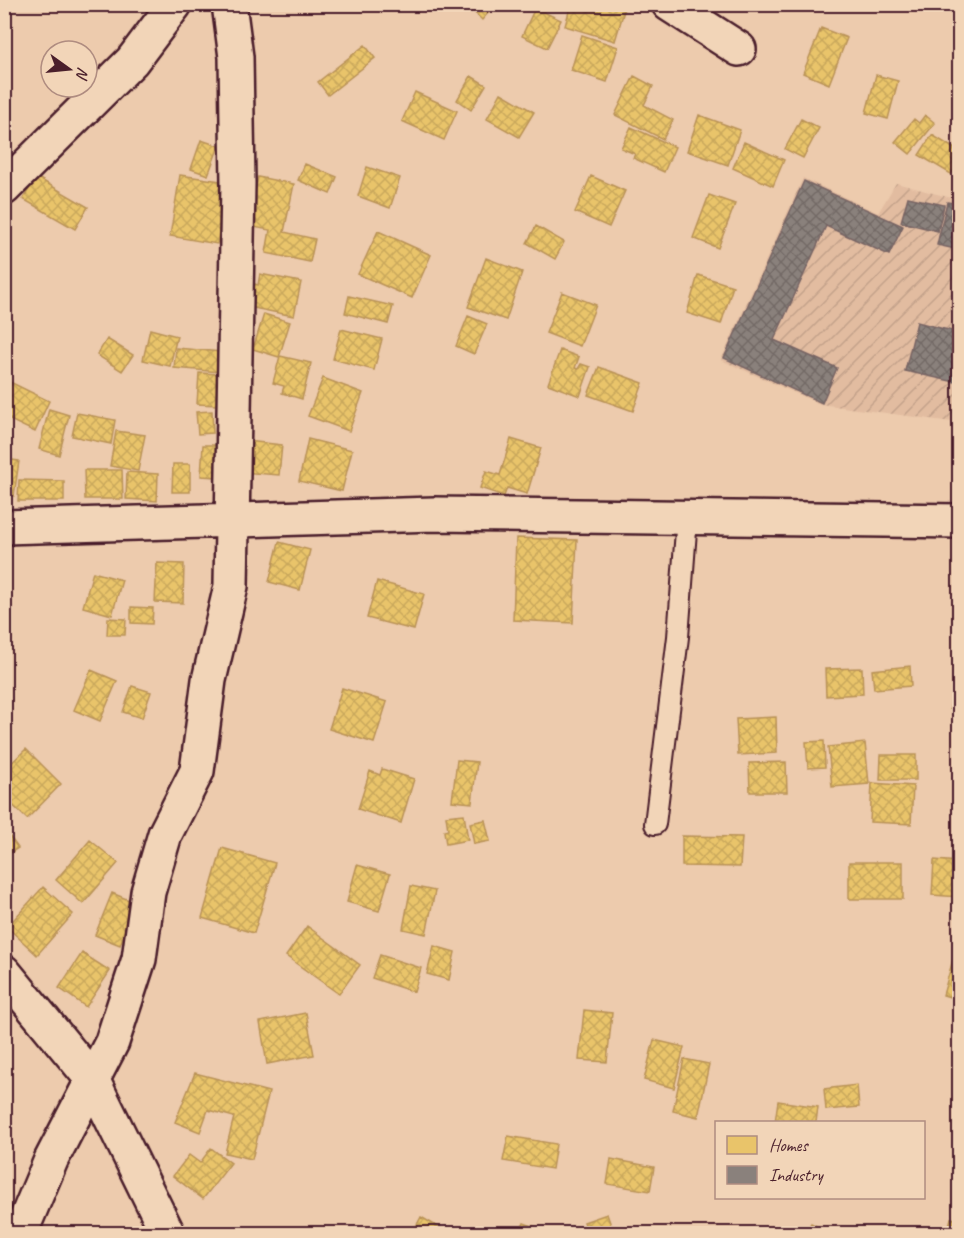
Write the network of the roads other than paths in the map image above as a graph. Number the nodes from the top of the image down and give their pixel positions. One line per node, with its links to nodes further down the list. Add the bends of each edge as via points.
1 (175, 4): 5 (street, via 132,61)
2 (229, 4): 8 (street, via 236,57 238,183)
3 (669, 4): 4 (street)
4 (739, 49)
5 (4, 188)
6 (687, 517): 7 (street); 8 (street, via 434,514); 10 (lane, via 678,638)
7 (960, 521)
8 (231, 522): 9 (street); 12 (street, via 231,586 209,680 197,771 165,834 148,892 139,959 112,1042)
9 (4, 527)
10 (655, 824)
11 (4, 972): 12 (street)
12 (92, 1079): 13 (street); 14 (street)
13 (20, 1233)
14 (168, 1233)

